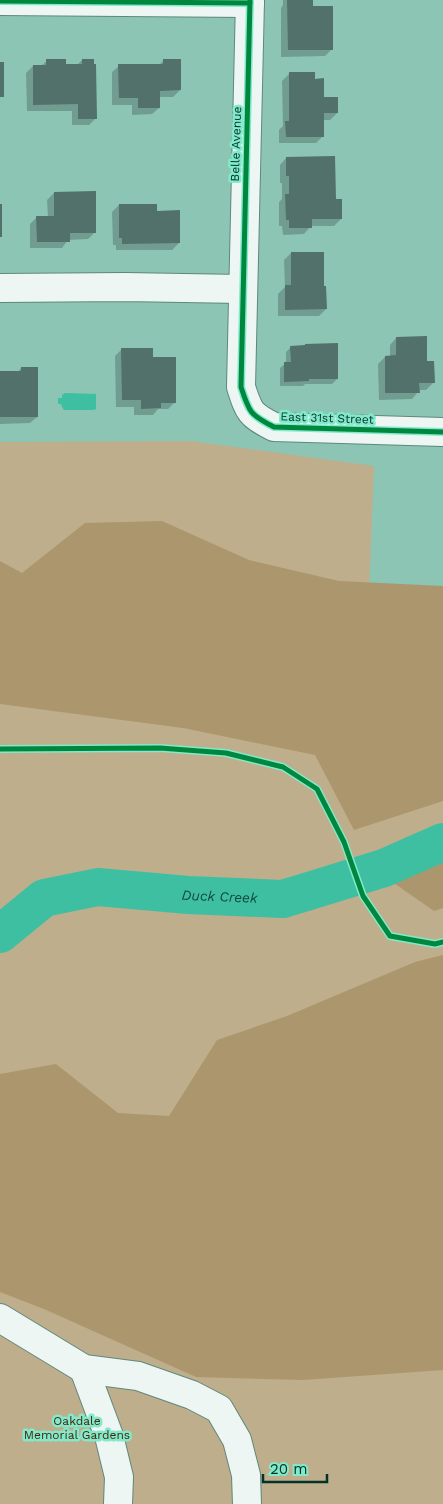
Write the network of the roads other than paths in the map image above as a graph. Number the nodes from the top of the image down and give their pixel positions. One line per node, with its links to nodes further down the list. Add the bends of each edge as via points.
1 (0, 1): 2 (street)
2 (250, 2): 4 (street, Belle Avenue)
3 (0, 288): 4 (street, via 125,286)
4 (242, 289): 5 (street, East 31st Street, via 241,387 247,408 257,418 274,427)
5 (443, 432)
6 (0, 1318): 7 (street)
7 (84, 1370): 8 (street, via 110,1436 119,1477); 9 (street, via 138,1376 192,1395 219,1409 237,1440 246,1475)
8 (118, 1504)
9 (247, 1504)

